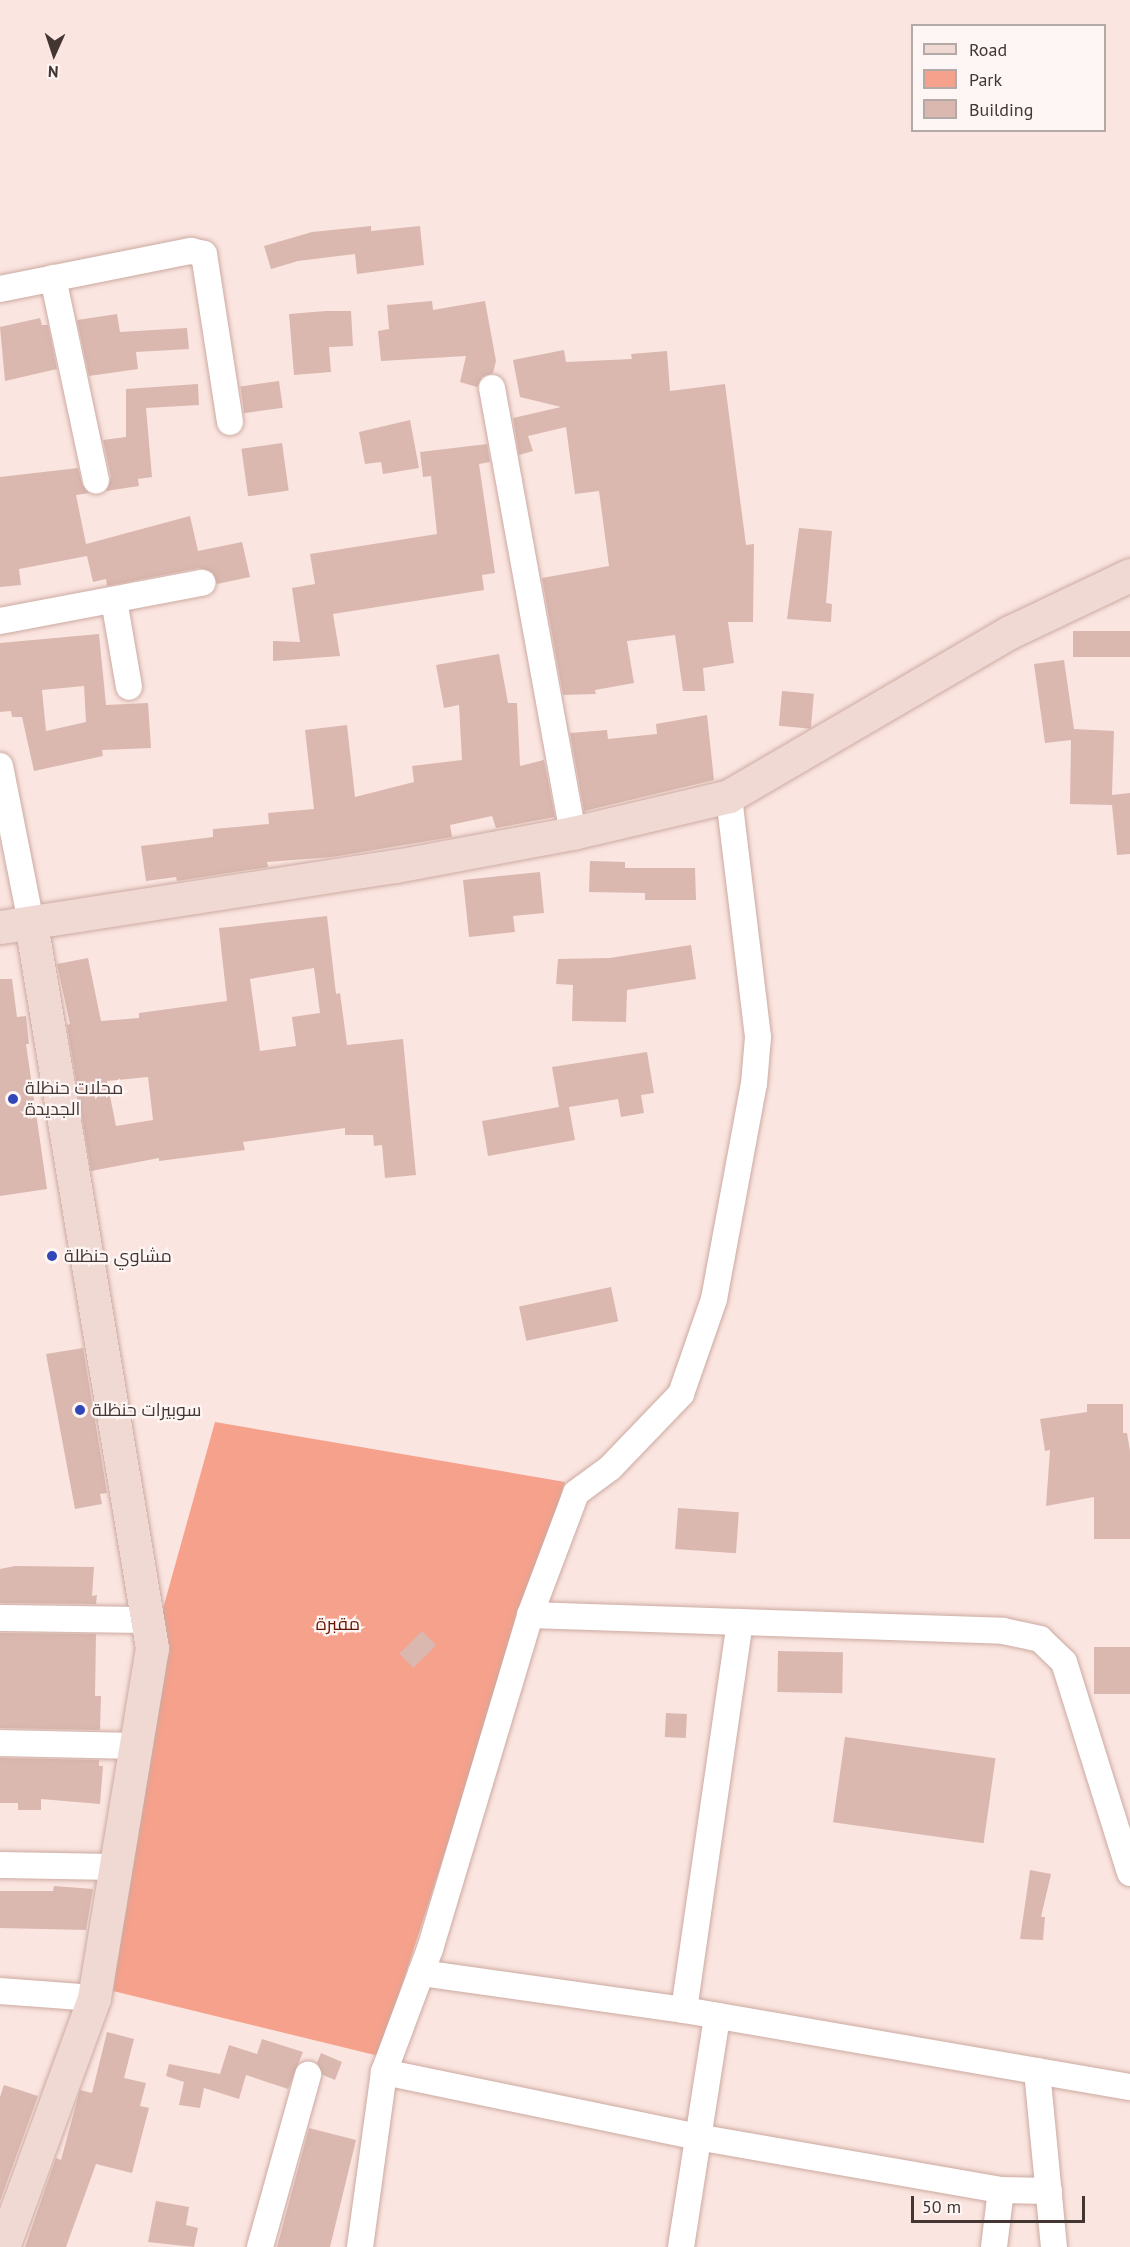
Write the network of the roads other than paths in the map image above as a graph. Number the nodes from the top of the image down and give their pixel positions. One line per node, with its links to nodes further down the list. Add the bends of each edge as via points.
1 (53, 278): 2 (street); 4 (street, via 191,251 204,254); 5 (street)
2 (0, 289)
3 (492, 388): 13 (street)
4 (230, 422)
5 (96, 480)
6 (1130, 575): 12 (street, via 1010,632)
7 (202, 583): 8 (street)
8 (114, 600): 9 (street); 10 (street)
9 (0, 621)
10 (129, 687)
11 (0, 766): 14 (street)
12 (729, 796): 13 (street); 15 (street, via 758,1037 754,1084 714,1299 681,1394 610,1468 576,1493)
13 (573, 833): 14 (street, via 396,867)
14 (15, 925): 17 (street)
15 (530, 1615): 18 (street); 24 (street)
16 (0, 1618): 17 (street)
17 (147, 1620): 20 (street, via 152,1648)
18 (740, 1622): 23 (street, via 1003,1630 1040,1639 1064,1662); 27 (street)
19 (0, 1743): 20 (street)
20 (135, 1746): 22 (street)
21 (0, 1865): 22 (street)
22 (116, 1867): 26 (street)
23 (1130, 1873)
24 (420, 1974): 27 (street); 30 (street)
25 (0, 1992): 26 (street)
26 (94, 1998): 36 (street)
27 (684, 2010): 28 (street)
28 (717, 2016): 29 (street); 33 (street)
29 (1037, 2071): 32 (street); 35 (street)
30 (384, 2072): 33 (street); 38 (street)
31 (308, 2075): 37 (street)
32 (1130, 2087)
33 (697, 2137): 34 (street); 39 (street)
34 (1001, 2190): 35 (street); 40 (street)
35 (1049, 2191): 41 (street)
36 (3, 2247)
37 (260, 2247)
38 (360, 2247)
39 (681, 2247)
40 (994, 2247)
41 (1054, 2247)

